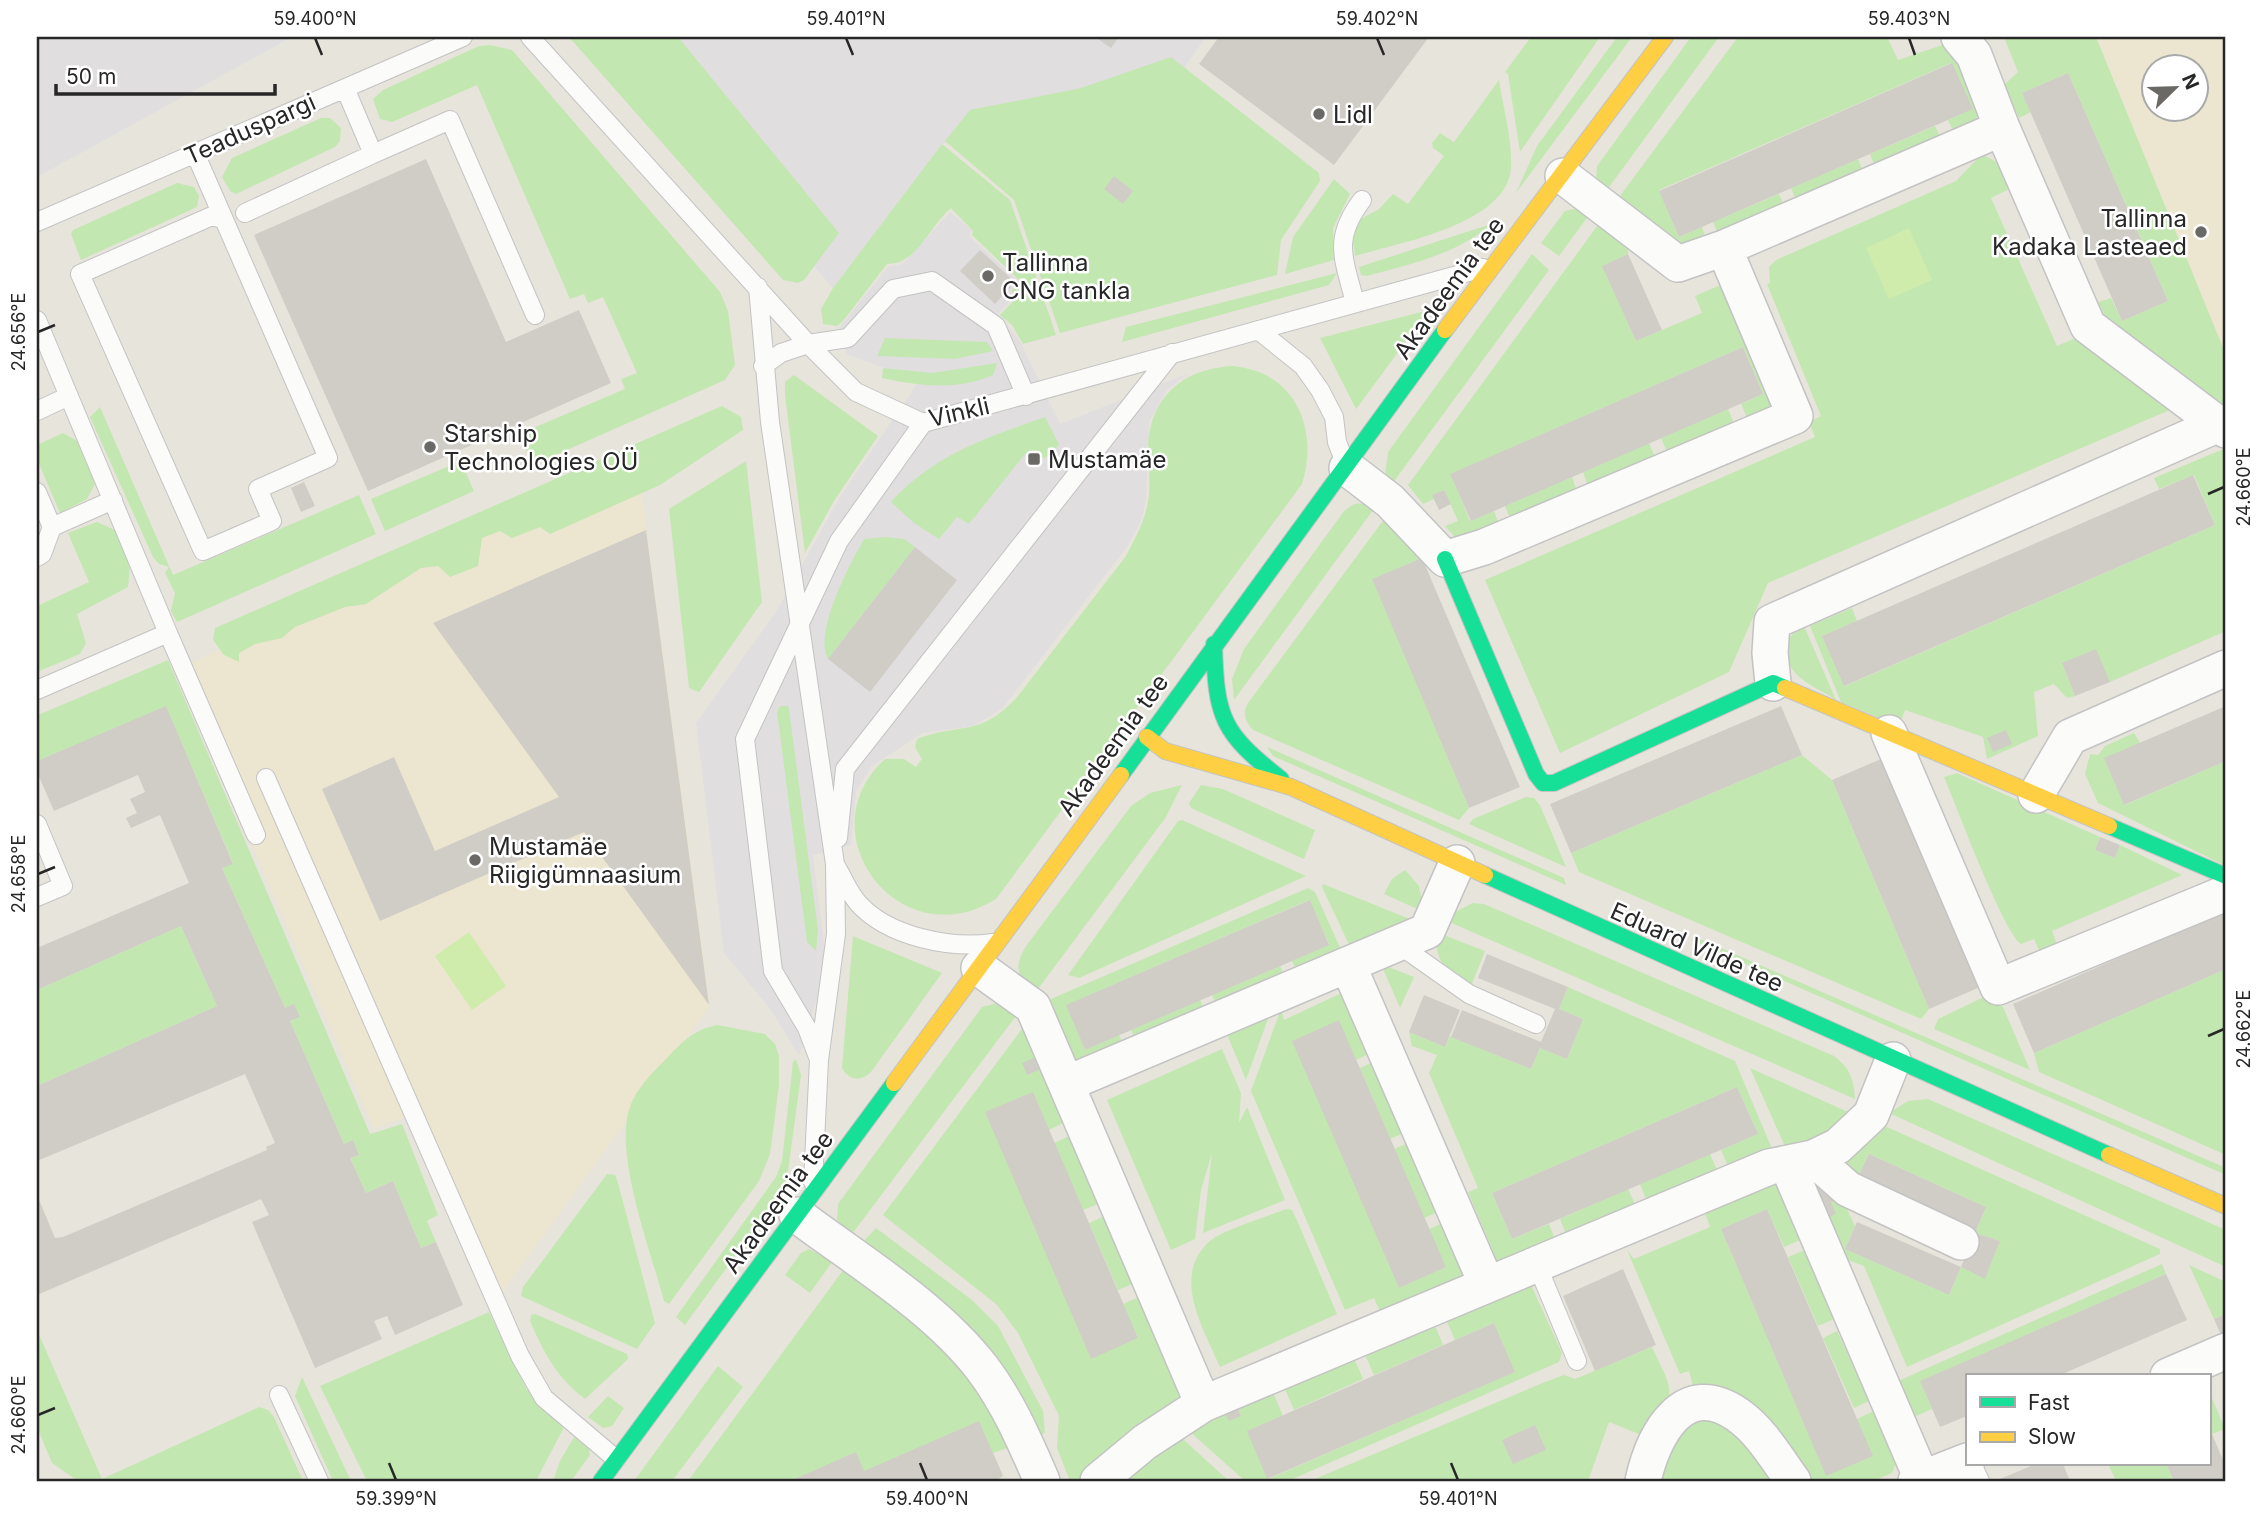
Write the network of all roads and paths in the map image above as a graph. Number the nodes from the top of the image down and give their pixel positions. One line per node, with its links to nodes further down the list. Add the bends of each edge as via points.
1 (463, 37): 5 (lane, Teaduspargi)
2 (530, 37): 16 (lane, Vinkli)
3 (1664, 37): 9 (street, Akadeemia tee)
4 (1959, 37): 6 (street, via 1974,55)
5 (345, 88): 7 (lane, Teaduspargi); 8 (lane)
6 (2002, 128): 14 (street); 28 (street, via 2088,326)
7 (195, 153): 12 (lane); 13 (lane, Teaduspargi)
8 (373, 154): 11 (lane); 18 (lane, via 450,120)
9 (1563, 176): 14 (street, via 1678,264); 15 (street, Akadeemia tee)
10 (1362, 200): 17 (lane, via 1346,221 1343,242)
11 (244, 213)
12 (223, 219): 12 (lane, via 212,216 80,274 203,551 272,521 258,489 328,458)
13 (37, 222)
14 (1724, 248): 34 (street, via 1795,416 1484,547)
15 (1490, 267): 17 (lane, Vinkli); 29 (street, Akadeemia tee)
16 (758, 287): 21 (lane, Vinkli); 23 (lane)
17 (1355, 303): 20 (lane, Vinkli)
18 (535, 315)
19 (37, 320): 24 (lane)
20 (1258, 330): 22 (lane, Vinkli); 29 (lane, via 1303,366 1320,390 1334,417)
21 (808, 344): 23 (lane, via 781,353); 25 (lane, via 848,338 893,289 932,281 996,326); 27 (lane, Vinkli, via 856,391)
22 (1172, 353): 25 (lane, Vinkli); 49 (lane, via 845,769)
23 (763, 366): 35 (lane)
24 (69, 396): 26 (lane); 31 (lane)
25 (1027, 396): 27 (lane, Vinkli)
26 (37, 411)
27 (923, 423): 35 (lane, via 839,541)
28 (2222, 427): 39 (street, via 1772,622)
29 (1347, 468): 34 (street, via 1390,501); 37 (street, Akadeemia tee)
30 (37, 492): 32 (lane)
31 (113, 500): 32 (lane); 36 (lane)
32 (52, 527): 33 (lane)
33 (37, 557)
34 (1445, 559): 39 (street, via 1543,783 1554,783)
35 (799, 624): 49 (lane); 57 (lane, via 745,739 773,971)
36 (168, 633): 40 (lane); 47 (lane)
37 (1214, 644): 42 (street, Akadeemia tee); 44 (street, via 1220,720 1234,742)
38 (2226, 668): 45 (street, via 2070,737)
39 (1773, 683): 41 (street)
40 (37, 690)
41 (1889, 733): 45 (street); 51 (street, via 1998,987)
42 (1147, 737): 44 (street, Eduard Vilde tee, via 1165,751); 54 (street, Akadeemia tee)
43 (266, 778): 71 (lane, via 520,1356 544,1398)
44 (1291, 787): 48 (street, Eduard Vilde tee)
45 (2036, 795): 50 (street)
46 (37, 824): 52 (lane, via 63,886)
47 (256, 835)
48 (1457, 863): 53 (street, via 1427,931); 58 (street, Eduard Vilde tee)
49 (835, 864): 54 (lane, via 859,904 905,932 969,946); 57 (lane, via 836,934)
50 (2226, 876)
51 (2226, 893)
52 (37, 897)
53 (1398, 944): 55 (street); 56 (lane, via 1469,994)
54 (988, 955): 59 (street, via 1033,1007); 61 (street, Akadeemia tee)
55 (1348, 965): 59 (street); 65 (street)
56 (1536, 1024)
57 (820, 1060): 61 (lane)
58 (1893, 1060): 60 (street, via 1871,1115 1838,1146); 62 (street, Eduard Vilde tee)
59 (1066, 1084): 70 (street)
60 (1800, 1161): 63 (street); 64 (street, via 1769,1167); 73 (street)
61 (805, 1203): 71 (street, Akadeemia tee); 76 (street, via 961,1343 1002,1396)
62 (2226, 1206)
63 (1961, 1242)
64 (1537, 1265): 65 (street); 67 (lane)
65 (1487, 1284): 70 (street)
66 (2226, 1352): 68 (street)
67 (1577, 1361)
68 (2173, 1374)
69 (279, 1395): 74 (lane)
70 (1203, 1404): 77 (street)
71 (617, 1460): 75 (street, Akadeemia tee)
72 (1966, 1461): 73 (street)
73 (1919, 1480)
74 (319, 1481)
75 (601, 1481)
76 (1041, 1481)
77 (1098, 1481)
78 (1643, 1481): 79 (street, via 1649,1452 1674,1412 1684,1406 1710,1404 1738,1414)
79 (1793, 1481)

